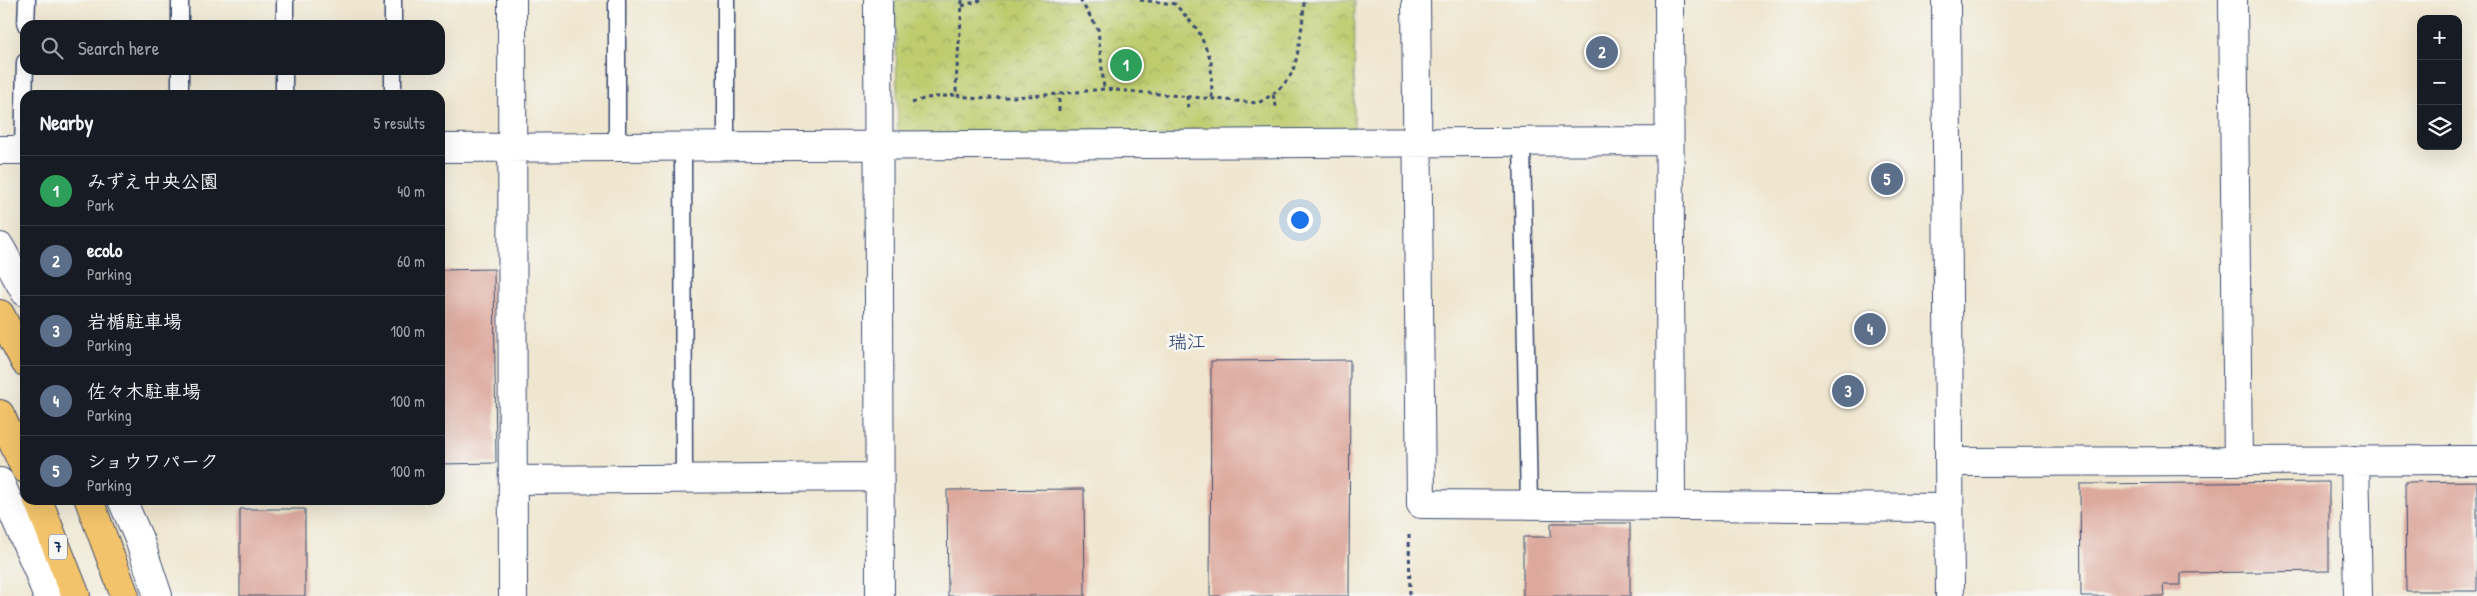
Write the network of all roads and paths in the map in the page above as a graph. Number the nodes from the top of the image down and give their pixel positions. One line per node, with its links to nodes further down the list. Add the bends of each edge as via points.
1 (27, 0): 19 (lane)
2 (180, 0): 20 (lane)
3 (285, 0): 21 (lane)
4 (393, 0): 22 (lane)
5 (512, 0): 41 (street)
6 (617, 0): 42 (lane)
7 (726, 0): 39 (lane)
8 (878, 0): 40 (street)
9 (962, 0): 18 (path)
10 (981, 0): 18 (path)
11 (1080, 0): 27 (path, via 1098,29)
12 (1140, 0): 33 (path, via 1175,4 1198,30 1211,60)
13 (1304, 0): 33 (path, via 1304,16 1292,74 1273,95 1258,103)
14 (1416, 0): 37 (street)
15 (1669, 0): 36 (street)
16 (1946, 0): 55 (street)
17 (2233, 0): 54 (street)
18 (962, 6): 32 (path)
19 (26, 20)
20 (180, 20)
21 (285, 20)
22 (393, 20)
23 (24, 75): 28 (lane)
24 (180, 75): 29 (lane)
25 (284, 75): 30 (lane)
26 (393, 75): 31 (lane)
27 (1104, 88): 32 (path, via 978,99); 33 (path)
28 (22, 90)
29 (180, 90)
30 (284, 90)
31 (393, 90)
32 (956, 95): 34 (path, via 926,98)
33 (1212, 98)
34 (905, 109)
35 (20, 111): 45 (lane)
36 (1669, 141): 38 (street); 65 (street)
37 (1418, 142): 38 (street); 40 (street); 60 (street)
38 (1522, 142): 64 (lane)
39 (726, 146): 40 (street); 43 (street)
40 (878, 146): 56 (street)
41 (513, 147): 42 (street); 44 (street); 58 (street)
42 (617, 147): 43 (street)
43 (683, 147): 57 (lane)
44 (445, 148)
45 (16, 150)
46 (0, 247): 47 (street)
47 (20, 283)
48 (0, 314): 49 (highway)
49 (20, 352)
50 (0, 414): 51 (highway)
51 (20, 458)
52 (2355, 460): 53 (street); 54 (street); 75 (street)
53 (2477, 460)
54 (2238, 461): 55 (street)
55 (1950, 462): 66 (street)
56 (878, 477): 57 (street); 72 (street)
57 (684, 479): 58 (street)
58 (513, 480): 71 (street)
59 (0, 482): 67 (street)
60 (1421, 504): 64 (street); 73 (path, via 1409,516)
61 (40, 505): 68 (highway, 7)
62 (91, 505): 69 (highway)
63 (124, 505): 70 (street)
64 (1529, 505): 65 (street)
65 (1671, 506): 66 (street)
66 (1949, 508): 74 (street)
67 (47, 596)
68 (76, 596)
69 (125, 596)
70 (158, 596)
71 (513, 596)
72 (880, 596)
73 (1410, 596)
74 (1950, 596)
75 (2358, 596)

